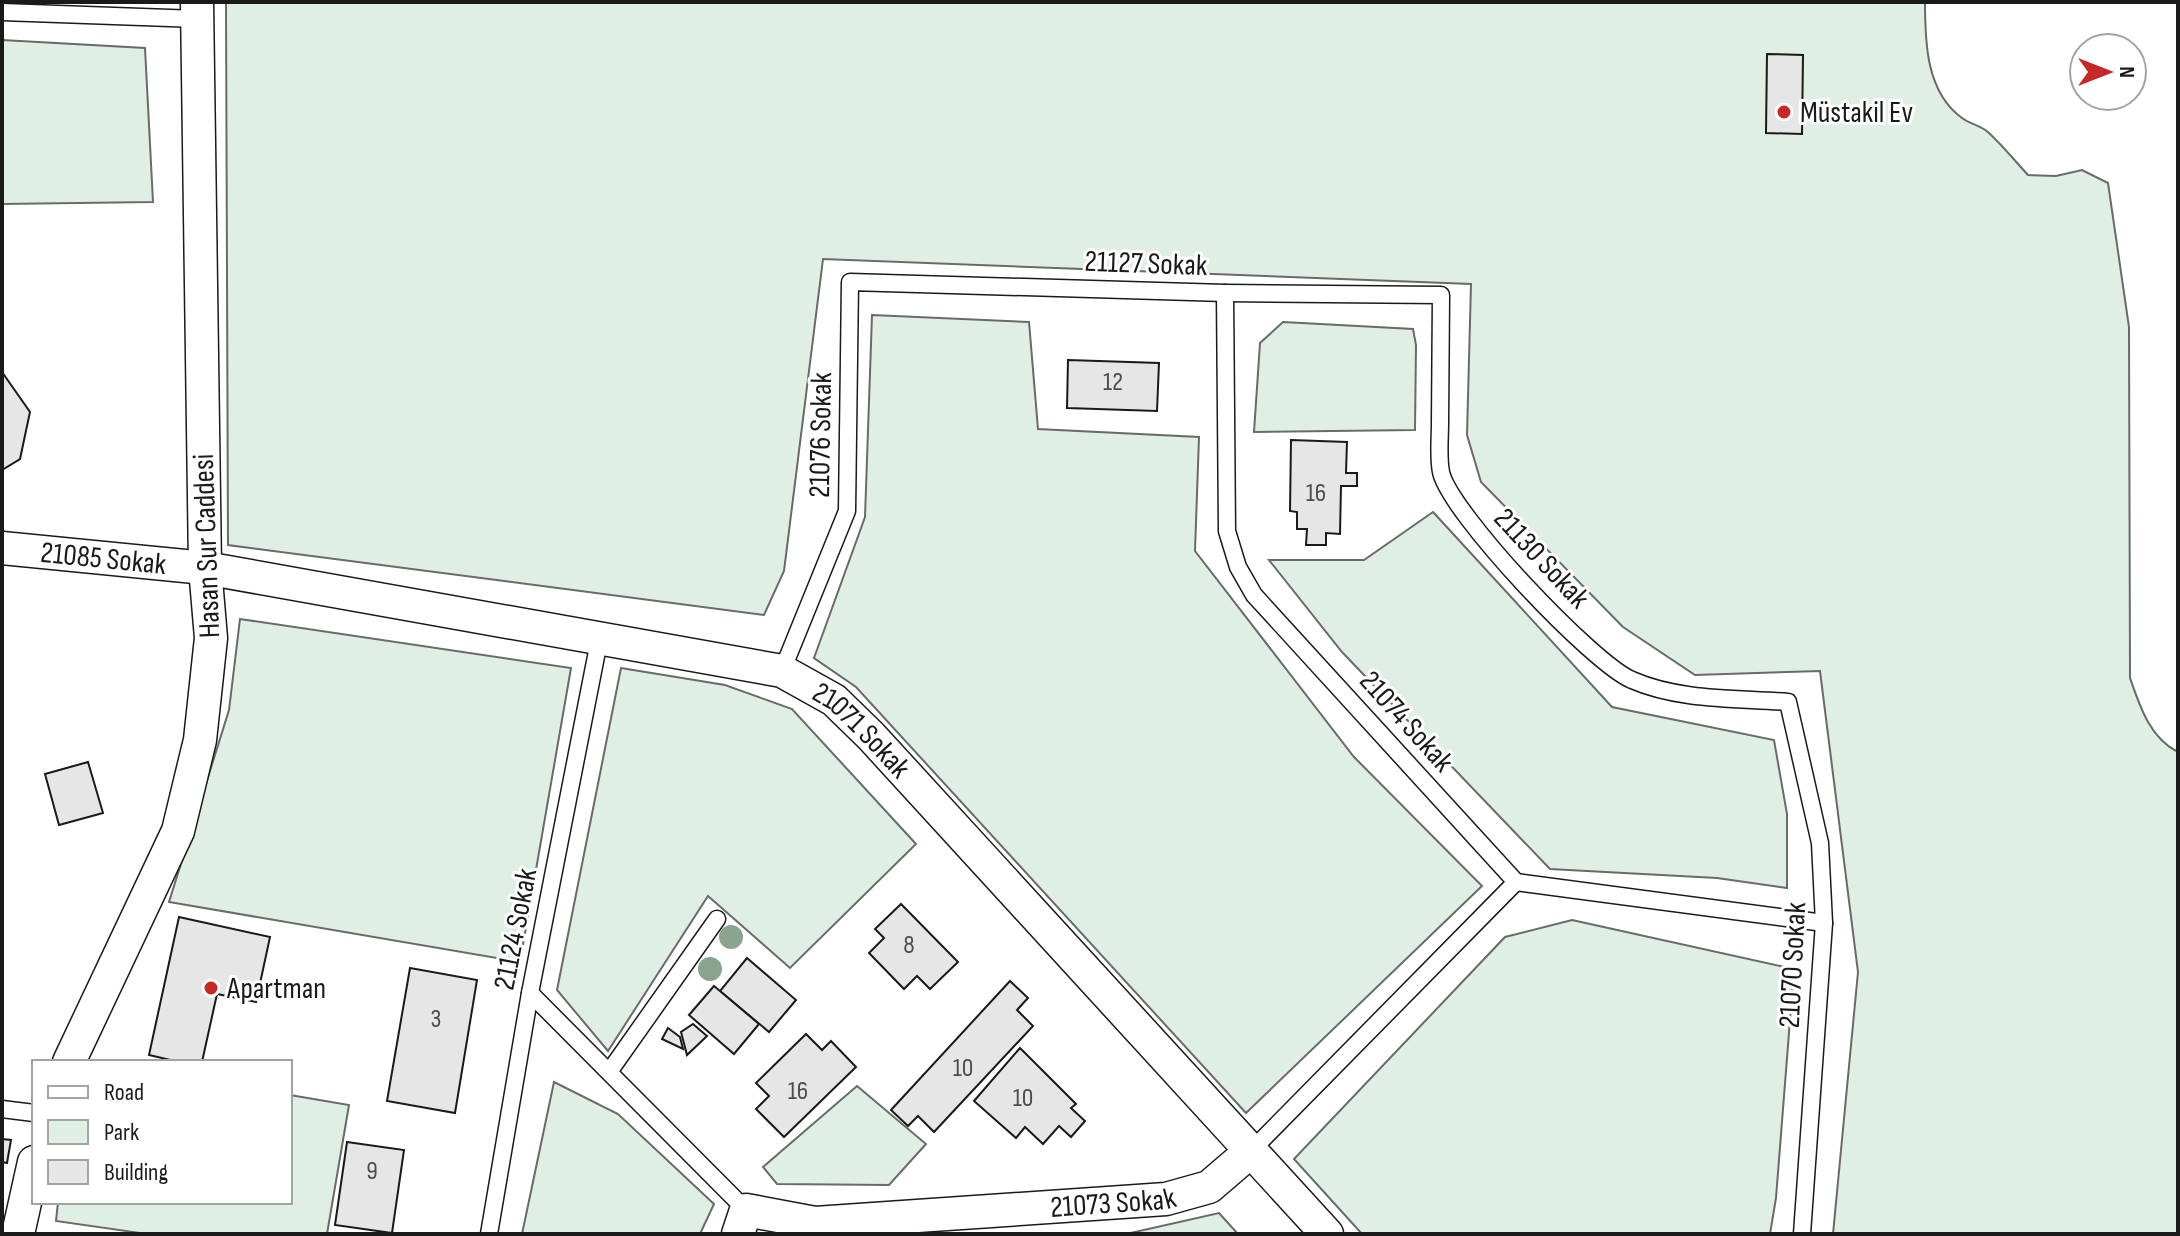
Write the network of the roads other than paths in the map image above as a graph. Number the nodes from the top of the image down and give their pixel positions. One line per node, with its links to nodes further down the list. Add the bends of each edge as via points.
1 (197, 10): 2 (lane); 7 (street, Hasan Sur Caddesi)
2 (2, 12)
3 (850, 282): 4 (lane, 21127 Sokak); 9 (lane, 21076 Sokak, via 847,511)
4 (1225, 293): 5 (lane, 21127 Sokak); 11 (lane, 21074 Sokak, via 1227,531 1238,567 1254,595)
5 (1441, 295): 10 (lane, 21130 Sokak, via 1441,473 1457,507 1481,536 1603,663 1629,679 1693,695)
6 (2, 548): 7 (street, 21085 Sokak)
7 (205, 568): 8 (street, 21071 Sokak); 15 (street, Hasan Sur Caddesi, via 211,638 200,740 178,831)
8 (600, 636): 9 (street, 21071 Sokak); 14 (lane, 21124 Sokak)
9 (782, 671): 19 (street, 21071 Sokak, via 834,700 871,736)
10 (1788, 702): 13 (lane, 21070 Sokak, via 1820,843)
11 (1516, 882): 13 (lane); 19 (lane, 21073 Sokak)
12 (717, 919): 16 (lane)
13 (1824, 923): 25 (lane, 21070 Sokak)
14 (530, 993): 16 (lane, 21073 Sokak); 23 (lane, 21124 Sokak)
15 (70, 1060)
16 (609, 1072): 21 (lane, 21073 Sokak)
17 (2, 1109): 18 (lane)
18 (32, 1113)
19 (1251, 1151): 21 (street, 21073 Sokak, via 1209,1187 1166,1199 815,1223); 24 (street, 21071 Sokak)
20 (32, 1171): 22 (street)
21 (742, 1222)
22 (18, 1234)
23 (489, 1234)
24 (1327, 1234)
25 (1802, 1234)

